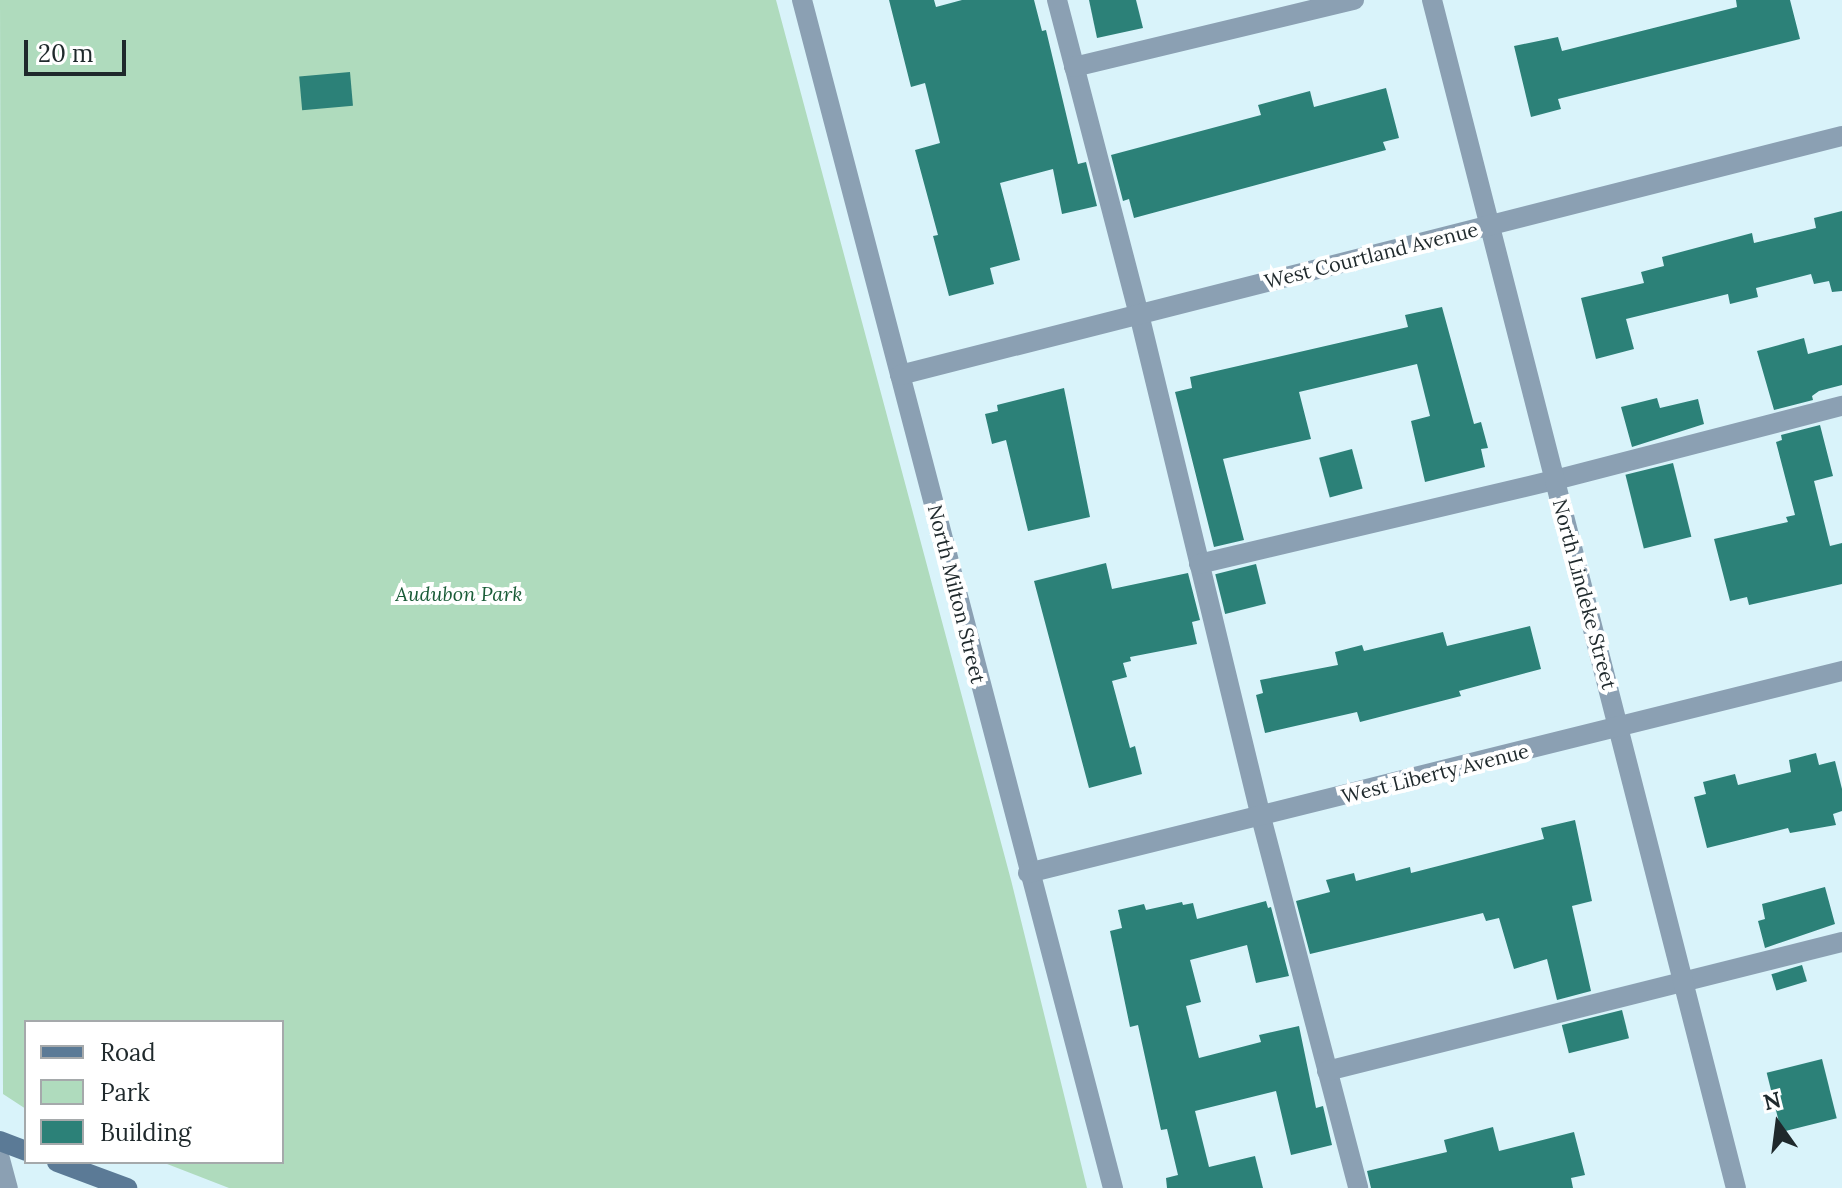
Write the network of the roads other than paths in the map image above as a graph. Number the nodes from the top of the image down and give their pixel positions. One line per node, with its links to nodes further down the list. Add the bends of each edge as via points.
1 (802, 0): 9 (street, North Milton Street)
2 (1057, 0): 5 (street)
3 (1354, 0): 5 (street)
4 (1432, 0): 7 (street, North Lindeke Street)
5 (1074, 67): 8 (street)
6 (1842, 136): 7 (street, West Courtland Avenue)
7 (1488, 225): 8 (street, West Courtland Avenue); 11 (street, North Lindeke Street)
8 (1139, 314): 9 (street, West Courtland Avenue); 12 (street)
9 (900, 375): 16 (street, North Milton Street)
10 (1842, 406): 11 (street)
11 (1555, 480): 12 (street); 14 (street, North Lindeke Street)
12 (1199, 564): 15 (street)
13 (1842, 671): 14 (street, West Liberty Avenue)
14 (1620, 727): 15 (street, West Liberty Avenue); 18 (street, North Lindeke Street)
15 (1261, 817): 16 (street, West Liberty Avenue); 19 (street)
16 (1028, 873): 26 (street, North Milton Street)
17 (1842, 942): 18 (street)
18 (1684, 982): 19 (street); 28 (street, North Lindeke Street)
19 (1327, 1071): 27 (street)
20 (0, 1141): 21 (main road)
21 (24, 1150)
22 (0, 1159): 24 (street)
23 (62, 1164): 25 (main road)
24 (8, 1188)
25 (127, 1188)
26 (1113, 1188)
27 (1358, 1188)
28 (1736, 1188)

